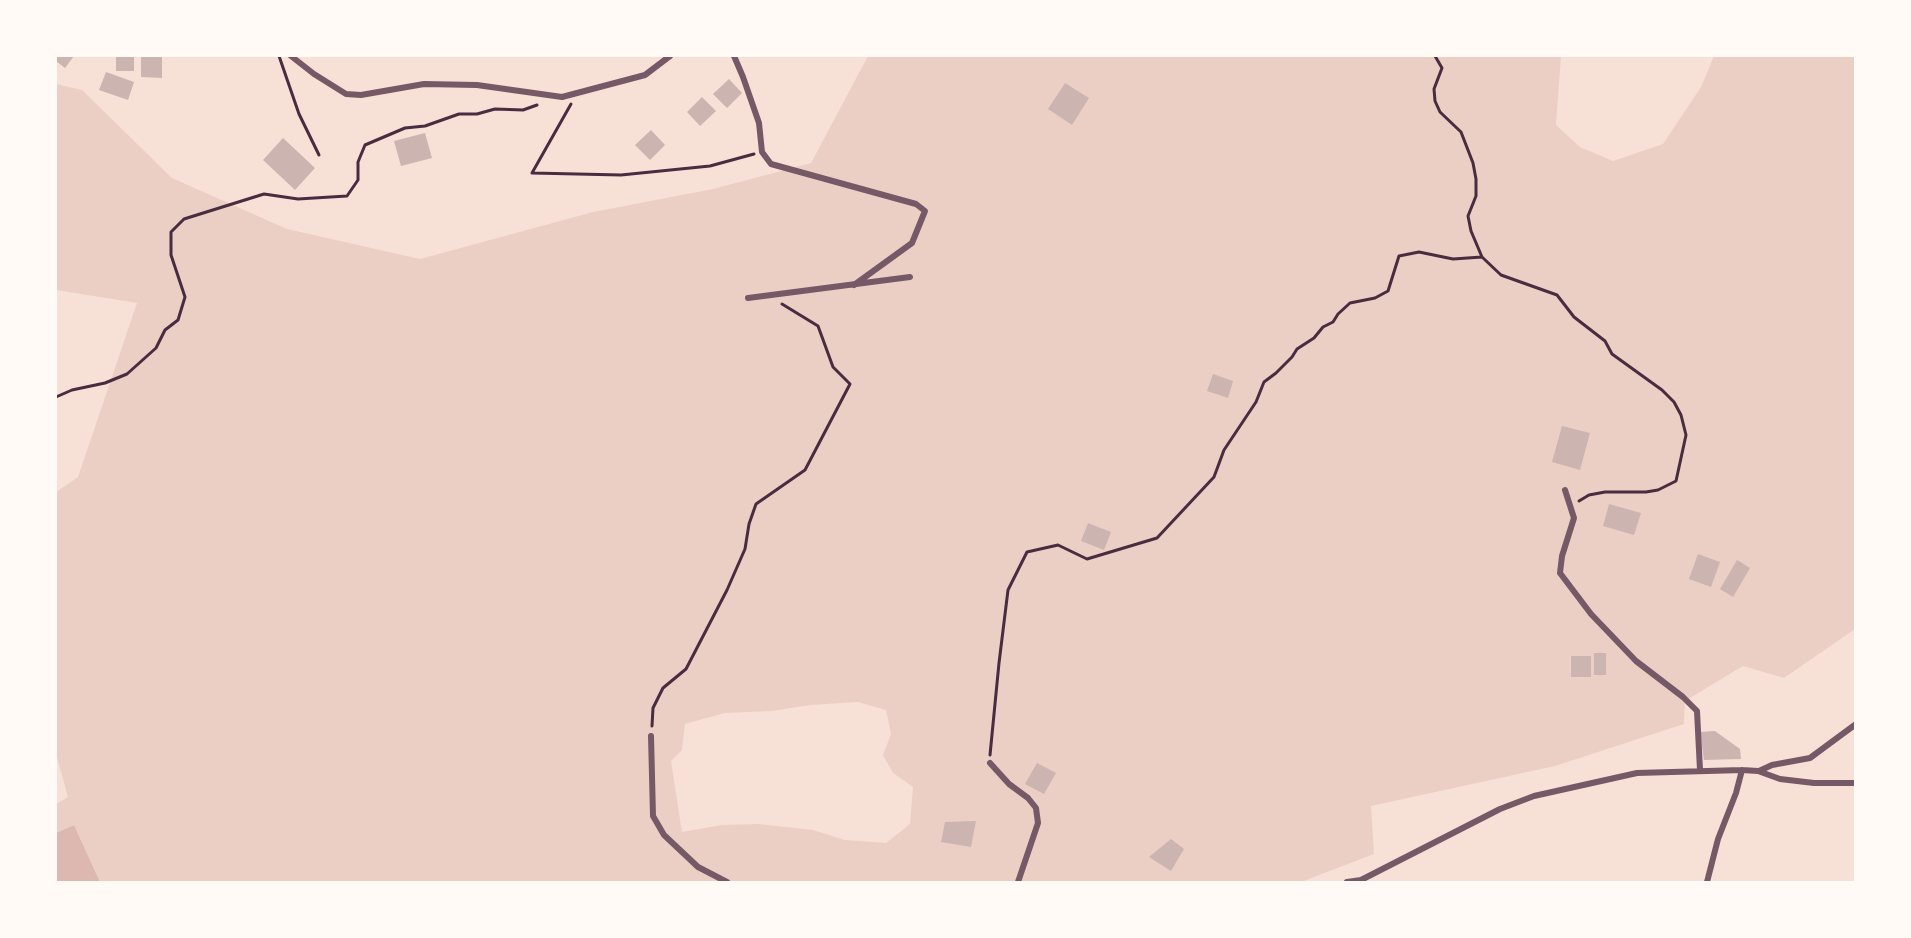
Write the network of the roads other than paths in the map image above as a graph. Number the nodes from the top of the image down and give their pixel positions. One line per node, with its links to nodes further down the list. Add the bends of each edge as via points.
1 (291, 56): 2 (street, via 346,94 424,84 477,85 562,97 645,75)
2 (670, 56)
3 (734, 56): 5 (street, via 759,123 762,152 771,164 916,204 925,211 912,243)
4 (910, 277): 5 (street)
5 (854, 285): 6 (street)
6 (748, 298)
7 (1565, 490): 11 (street, via 1574,518 1560,573 1591,614 1636,661 1697,711)
8 (1856, 724): 13 (street, via 1810,758)
9 (651, 736): 15 (street, via 653,816 664,835 698,867)
10 (990, 763): 16 (street, via 1036,808 1038,823)
11 (1700, 770): 12 (street); 17 (street, via 1637,773 1534,796 1500,809 1361,880)
12 (1742, 770): 13 (street); 18 (street)
13 (1758, 771): 14 (street, via 1780,779)
14 (1856, 783)
15 (727, 882)
16 (1018, 882)
17 (1347, 882)
18 (1707, 882)

